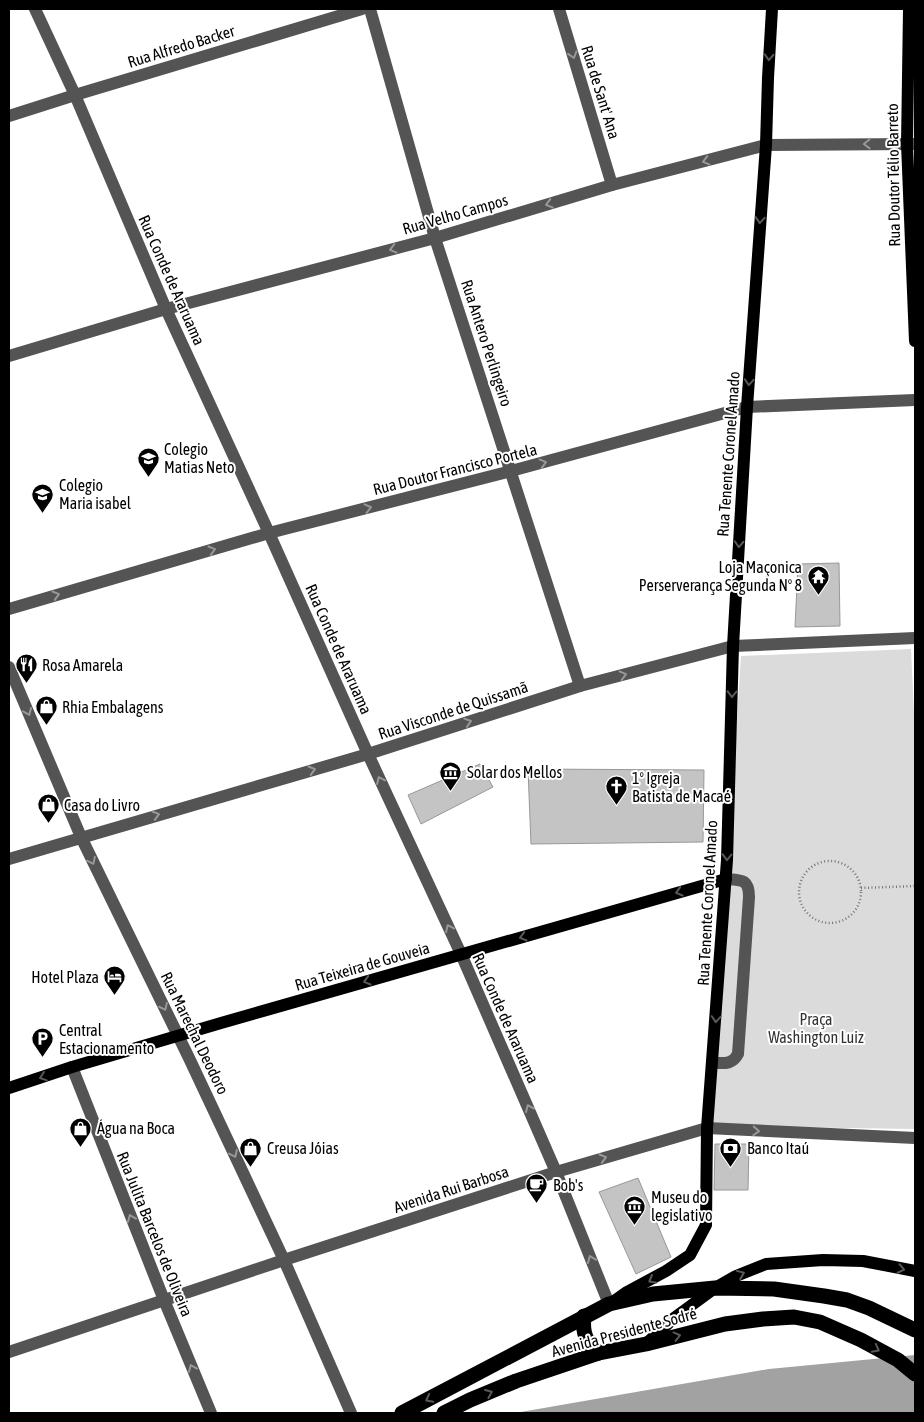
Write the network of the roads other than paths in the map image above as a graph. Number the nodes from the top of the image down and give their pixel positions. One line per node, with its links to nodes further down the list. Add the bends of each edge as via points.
1 (35, 9): 8 (street, Rua Conde de Araruama)
2 (362, 9): 8 (street, Rua Alfredo Backer)
3 (370, 9): 13 (street, Rua Antero Perlingeiro)
4 (559, 9): 12 (street, Rua de Sant' Ana, one-way to 12)
5 (772, 9): 11 (main road, Rua Tenente Coronel Amado, one-way to 11)
6 (909, 9): 7 (main road, Rua Doutor Télio Barreto)
7 (912, 74): 10 (main road, Rua Doutor Télio Barreto)
8 (75, 95): 9 (street, Rua Alfredo Backer); 14 (street, Rua Conde de Araruama)
9 (9, 116)
10 (911, 144): 11 (street, Rua Velho Campos, one-way to 11); 15 (main road, Rua Doutor Télio Barreto)
11 (766, 145): 12 (street, Rua Velho Campos, one-way to 12); 19 (main road, Rua Tenente Coronel Amado, one-way to 19)
12 (612, 185): 13 (street, Rua Velho Campos, one-way to 13)
13 (435, 238): 14 (street, Rua Velho Campos, one-way to 14); 20 (street, Rua Antero Perlingeiro)
14 (166, 309): 17 (street, Rua Velho Campos); 21 (street, Rua Conde de Araruama)
15 (915, 327): 16 (main road, Rua Doutor Télio Barreto)
16 (915, 341)
17 (9, 356)
18 (915, 400): 19 (street, Rua Doutor Francisco Portela)
19 (747, 407): 20 (street, Rua Doutor Francisco Portela, one-way to 19); 24 (main road, Rua Tenente Coronel Amado, one-way to 24)
20 (511, 471): 21 (street, Rua Doutor Francisco Portela, one-way to 20); 26 (street, Rua Antero Perlingeiro)
21 (269, 533): 22 (street, Rua Doutor Francisco Portela, one-way to 21); 27 (street, Rua Conde de Araruama)
22 (9, 609)
23 (915, 638): 24 (street, Rua Visconde de Quissamã)
24 (733, 646): 26 (street, Rua Visconde de Quissamã, one-way to 24); 30 (main road, Rua Tenente Coronel Amado, one-way to 30)
25 (9, 667): 28 (street, Rua Marechal Deodoro, one-way to 28)
26 (580, 686): 27 (street, Rua Visconde de Quissamã, one-way to 26)
27 (368, 754): 28 (street, Rua Visconde de Quissamã, one-way to 27); 31 (street, Rua Conde de Araruama, one-way to 27)
28 (80, 837): 29 (street, Rua Visconde de Quissamã); 32 (street, Rua Marechal Deodoro, one-way to 32)
29 (9, 859)
30 (726, 878): 31 (main road, Rua Teixeira de Gouveia, one-way to 31); 33 (main road, Rua Tenente Coronel Amado, one-way to 33); 33 (street, via 746,882 749,907 738,1054 730,1063)
31 (461, 954): 32 (main road, Rua Teixeira de Gouveia, one-way to 32); 38 (street, Rua Conde de Araruama, one-way to 31)
32 (179, 1036): 34 (main road, Rua Teixeira de Gouveia); 39 (street, Rua Marechal Deodoro, one-way to 39)
33 (713, 1063): 36 (main road, Rua Tenente Coronel Amado)
34 (72, 1067): 35 (main road, Rua Teixeira de Gouveia, one-way to 35); 42 (street, Rua Julita Barcelos de Oliveira, one-way to 34)
35 (9, 1088)
36 (707, 1128): 37 (street, Avenida Rui Barbosa, one-way to 37); 38 (street, Avenida Rui Barbosa, one-way to 36); 43 (main road, Rua Tenente Coronel Amado, one-way to 43, via 706,1225 690,1255)
37 (915, 1138)
38 (556, 1172): 39 (street, Avenida Rui Barbosa); 43 (street, Rua Conde de Araruama, one-way to 38)
39 (284, 1260): 42 (street, Avenida Rui Barbosa); 51 (street, Rua Marechal Deodoro)
40 (915, 1271): 41 (main road, one-way to 40, via 736,1276 775,1263 863,1261)
41 (715, 1288): 43 (highway, Avenida Presidente Sodré, via 653,1294); 45 (highway, Avenida Presidente Sodré, via 774,1290 847,1300); 46 (main road, via 674,1318)
42 (164, 1300): 47 (street, Avenida Rui Barbosa); 50 (street, Rua Julita Barcelos de Oliveira, one-way to 42)
43 (610, 1303): 44 (highway, Avenida Presidente Sodré)
44 (584, 1316): 48 (highway, via 584,1335); 52 (highway, Avenida Presidente Sodré, one-way to 52)
45 (915, 1330)
46 (646, 1344): 48 (highway, Avenida Presidente Sodré); 49 (highway, Avenida Presidente Sodré, one-way to 49, via 724,1324 794,1317 827,1325 898,1360)
47 (9, 1352)
48 (599, 1353): 53 (highway, Avenida Presidente Sodré, one-way to 48, via 516,1381)
49 (915, 1374)
50 (211, 1413)
51 (351, 1413)
52 (402, 1413)
53 (444, 1413)

